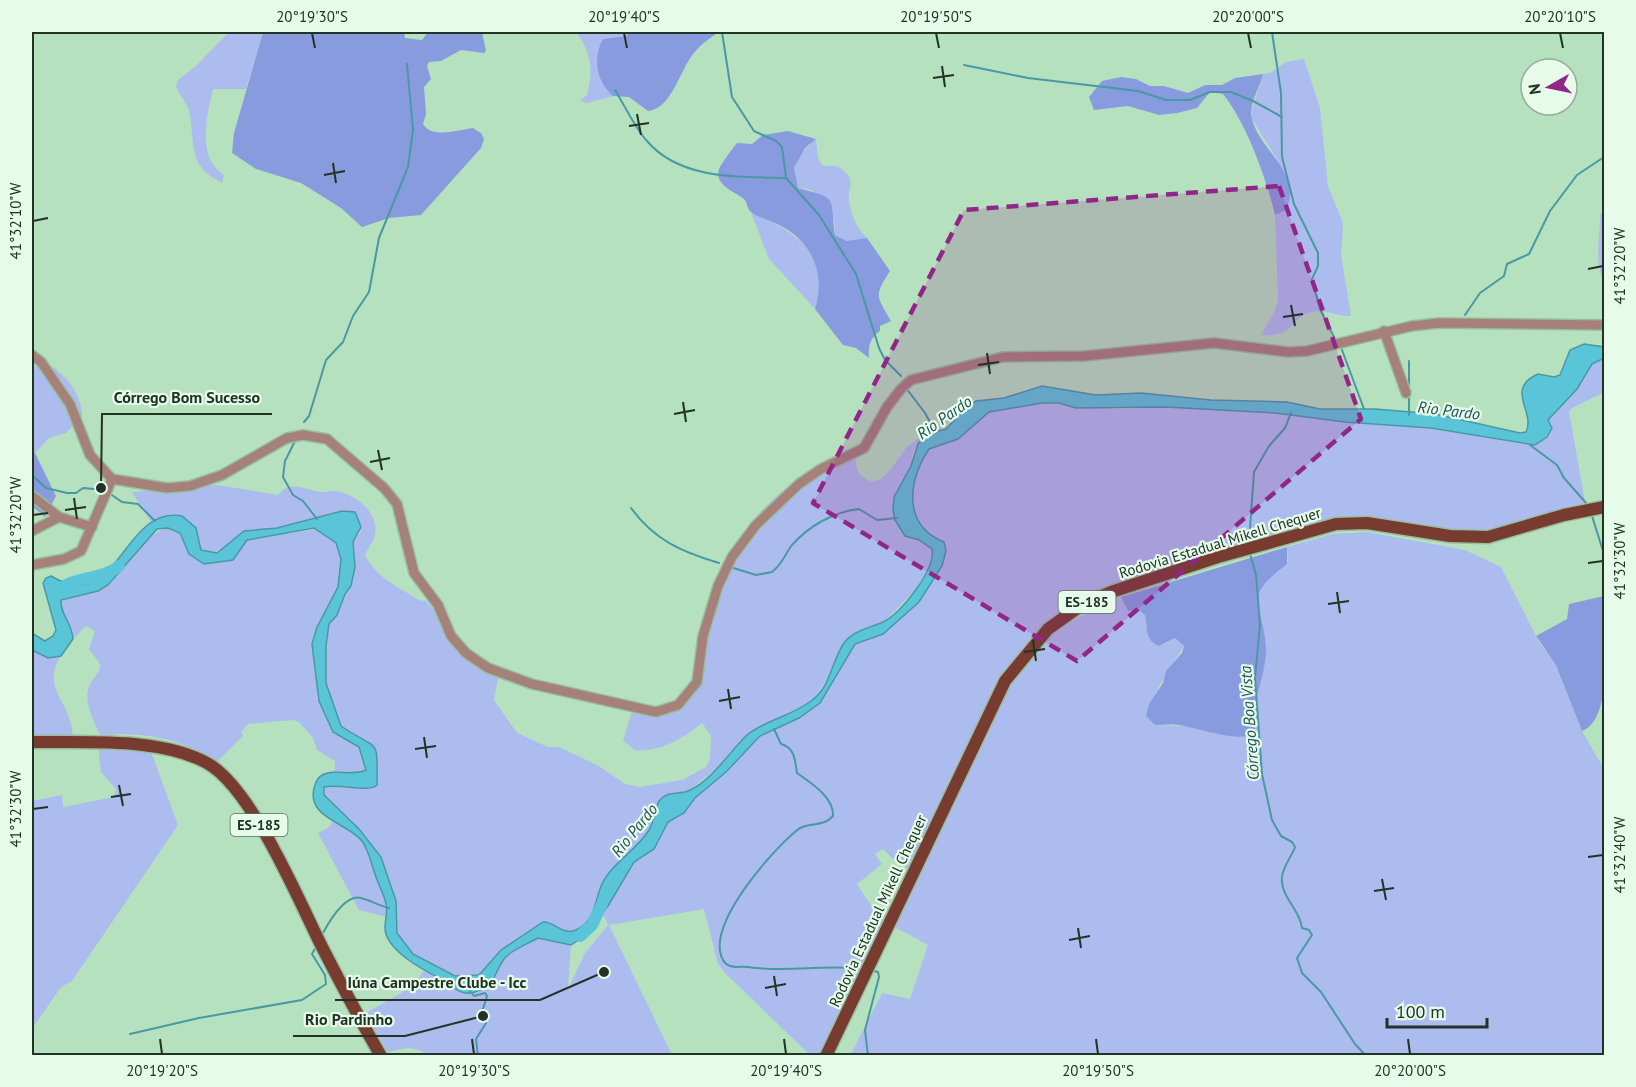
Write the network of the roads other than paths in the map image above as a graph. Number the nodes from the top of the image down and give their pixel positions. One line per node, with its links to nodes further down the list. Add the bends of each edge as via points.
1 (1605, 325): 2 (street, via 1439,324)
2 (1384, 331): 4 (street); 5 (street, via 1307,351 1214,343 1084,356 1003,357 911,380 887,407 864,448 799,484 769,510 732,557 718,586 703,636 697,682 685,700 664,711 645,711 532,684 488,668 466,653 451,636 438,605 414,573 397,504 327,438 287,438 222,475 190,486)
3 (32, 355): 5 (street, via 70,404 85,446)
4 (1406, 393)
5 (107, 487): 9 (street)
6 (32, 496): 8 (street)
7 (1603, 507): 14 (main road, Rodovia Estadual Mikell Chequer / ES-185, via 1488,537 1450,536 1367,523 1336,525 1218,557 1111,592 1068,613 1039,638 1005,681)
8 (59, 517): 9 (street); 10 (street)
9 (92, 527): 11 (street, via 81,551 64,559)
10 (32, 531)
11 (32, 565)
12 (32, 742): 13 (main road, ES-185, via 152,747 188,755 226,776 265,836)
13 (381, 1056)
14 (826, 1056)

